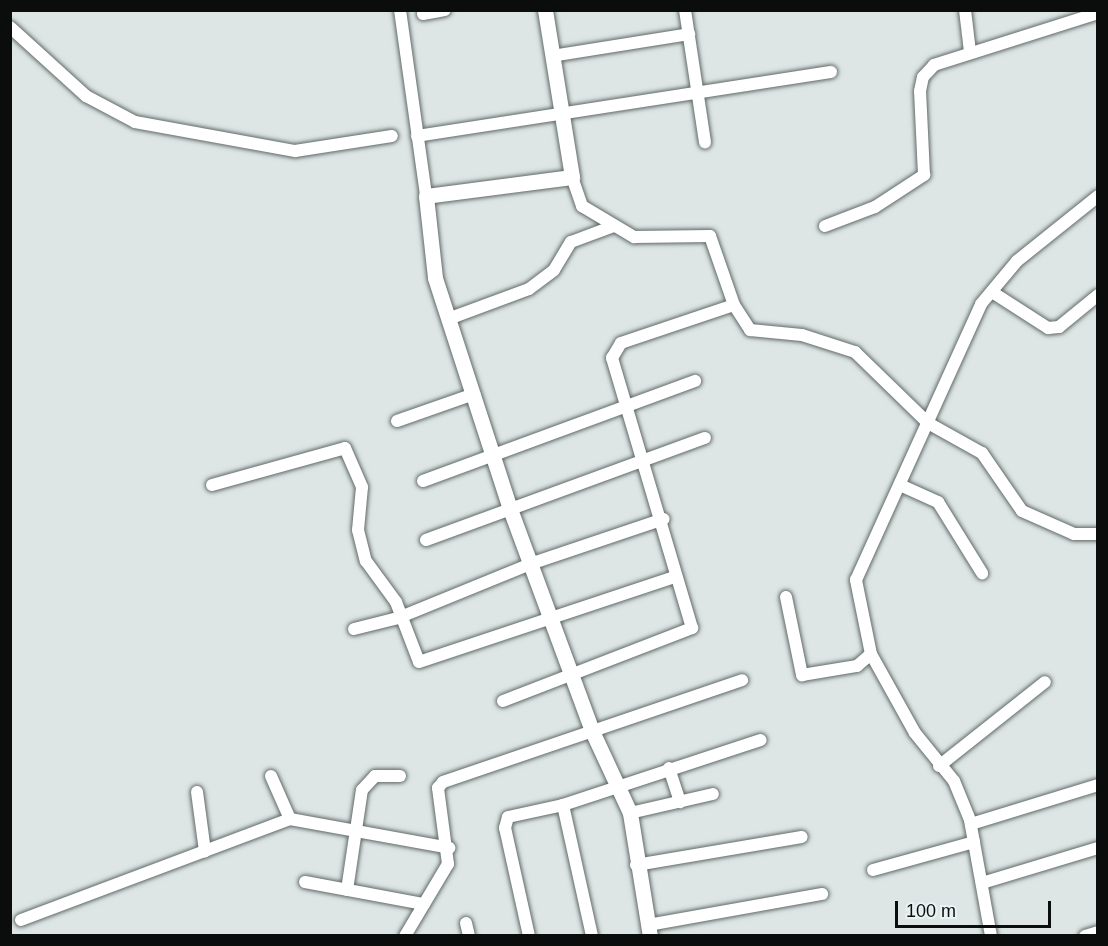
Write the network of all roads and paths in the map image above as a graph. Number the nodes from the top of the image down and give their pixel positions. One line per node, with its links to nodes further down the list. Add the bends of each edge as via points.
1 (400, 10): 16 (street)
2 (445, 10): 7 (street)
3 (545, 10): 11 (street)
4 (685, 10): 9 (street)
5 (964, 10): 10 (street)
6 (1098, 13): 10 (street)
7 (423, 14)
8 (10, 27): 15 (street, via 86,96 135,122 295,151)
9 (689, 34): 11 (street); 13 (street)
10 (970, 52): 22 (street, via 934,65 921,80 927,168 920,180 875,207)
11 (552, 56): 14 (street)
12 (831, 72): 13 (street)
13 (697, 92): 14 (street); 17 (street)
14 (561, 117): 16 (street); 18 (street)
15 (392, 136)
16 (417, 136): 19 (street)
17 (705, 143)
18 (572, 177): 19 (street); 21 (street, via 582,206)
19 (426, 196): 26 (street, via 435,278)
20 (1098, 196): 23 (street, via 1017,261)
21 (614, 226): 25 (street, via 652,240 710,236); 26 (street, via 571,242 554,270 529,289)
22 (825, 226)
23 (992, 292): 24 (street, via 1048,328 1059,327); 31 (street)
24 (1098, 295)
25 (734, 305): 29 (street, via 621,343 612,358); 31 (street, via 750,330 802,335 855,352)
26 (448, 320): 28 (street)
27 (695, 381): 29 (street)
28 (474, 394): 30 (street); 33 (street)
29 (623, 407): 33 (street); 34 (street)
30 (397, 421)
31 (928, 423): 37 (street); 40 (street, via 982,453 1022,511 1074,534)
32 (705, 438): 34 (street)
33 (493, 455): 35 (street); 38 (street)
34 (644, 461): 38 (street); 39 (street)
35 (423, 481)
36 (212, 485): 46 (street, via 345,448 362,487 360,544 368,565 396,602)
37 (900, 485): 43 (street, via 938,502); 49 (street, via 856,580)
38 (510, 509): 41 (street); 42 (street)
39 (664, 519): 42 (street); 44 (street)
40 (1098, 534)
41 (426, 540)
42 (530, 564): 46 (street); 47 (street)
43 (982, 573)
44 (675, 577): 47 (street); 50 (street, via 690,629)
45 (786, 597): 49 (street, via 802,675 857,666)
46 (398, 618): 47 (street, via 416,660 426,662); 48 (street)
47 (554, 622): 50 (street)
48 (354, 629)
49 (871, 654): 56 (street)
50 (570, 672): 53 (street); 54 (street)
51 (742, 680): 54 (street)
52 (1046, 682): 56 (street)
53 (503, 701)
54 (592, 731): 61 (street); 72 (street, via 443,782 438,788)
55 (761, 740): 57 (street)
56 (939, 766): 68 (street, via 954,782)
57 (669, 768): 61 (street); 64 (street)
58 (271, 776): 67 (street)
59 (400, 776): 69 (street, via 369,779)
60 (1098, 785): 68 (street)
61 (616, 788): 65 (street); 66 (street)
62 (197, 792): 74 (street)
63 (713, 794): 64 (street)
64 (680, 802): 66 (street)
65 (563, 805): 86 (street, via 504,820); 87 (street)
66 (630, 813): 75 (street)
67 (290, 819): 69 (street); 74 (street)
68 (970, 824): 71 (street)
69 (356, 830): 72 (street); 79 (street)
70 (802, 837): 75 (street)
71 (974, 842): 76 (street); 78 (street)
72 (449, 848): 81 (street, via 448,864)
73 (1098, 848): 78 (street)
74 (205, 851): 82 (street)
75 (636, 865): 83 (street)
76 (873, 870)
77 (305, 882): 79 (street)
78 (982, 883): 88 (street)
79 (347, 890): 81 (street)
80 (822, 894): 83 (street)
81 (424, 904): 85 (street)
82 (21, 920)
83 (649, 931)
84 (1098, 932): 89 (street)
85 (405, 936)
86 (529, 936)
87 (592, 936)
88 (991, 936)
89 (1085, 936)

